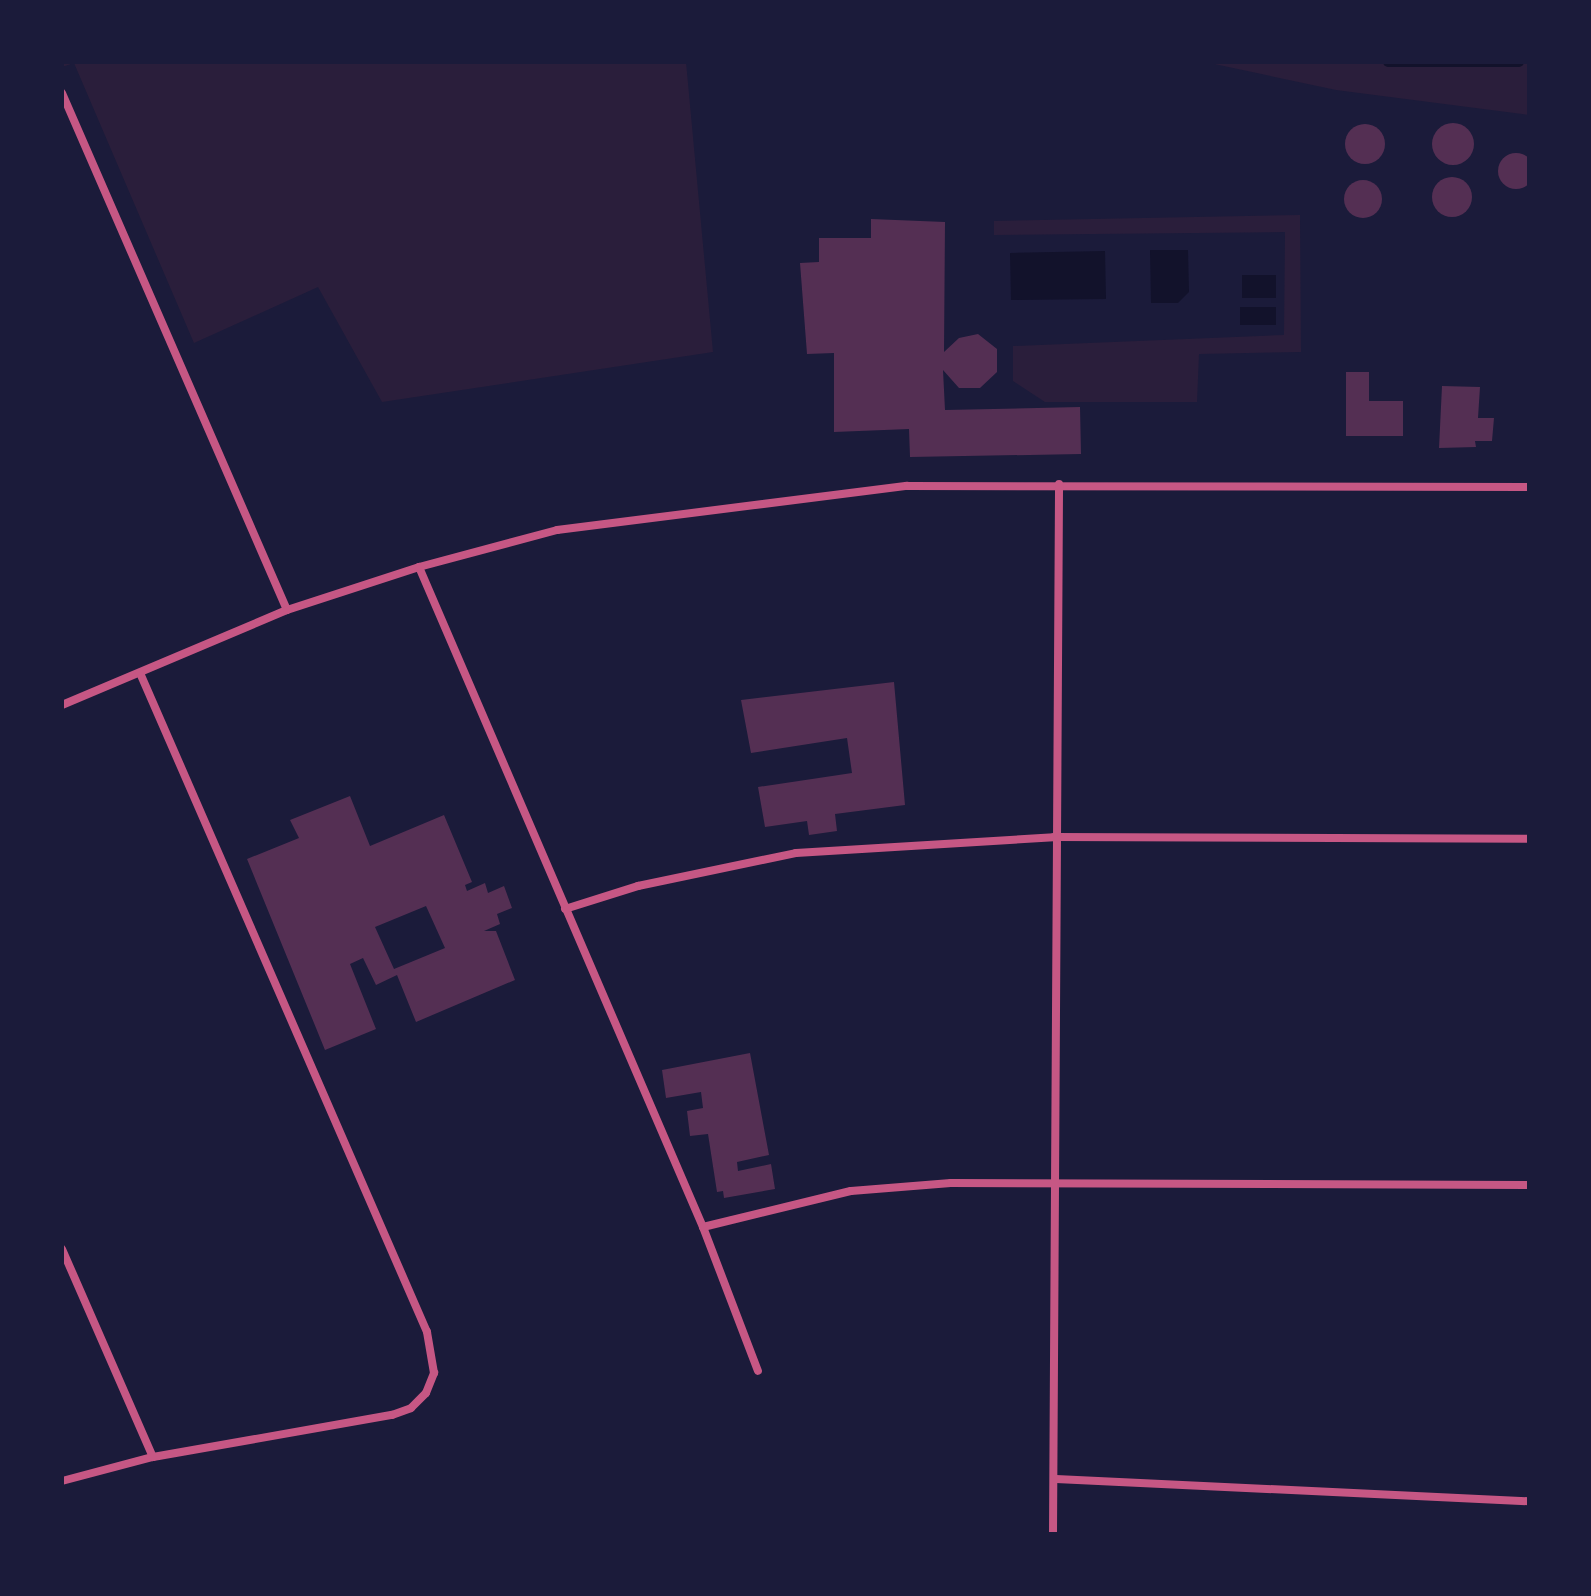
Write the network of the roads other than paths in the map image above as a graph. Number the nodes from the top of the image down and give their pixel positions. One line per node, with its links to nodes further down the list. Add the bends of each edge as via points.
1 (62, 93): 5 (street)
2 (1059, 484): 3 (street); 4 (street, via 907,486 769,500 557,530); 8 (street)
3 (1529, 487)
4 (419, 567): 5 (street); 10 (street)
5 (287, 610): 6 (street)
6 (140, 673): 7 (street); 16 (street, via 427,1332 434,1373 426,1393 411,1408)
7 (62, 705)
8 (1054, 837): 9 (street); 10 (street, via 796,853 638,886); 11 (street)
9 (1529, 839)
10 (565, 909): 13 (street)
11 (1052, 1182): 12 (street); 13 (street, via 851,1191); 17 (street)
12 (1529, 1185)
13 (703, 1227): 15 (street)
14 (62, 1249): 16 (street)
15 (758, 1371)
16 (153, 1457): 18 (street)
17 (1056, 1479): 19 (street); 20 (street)
18 (62, 1481)
19 (1529, 1501)
20 (1053, 1534)

